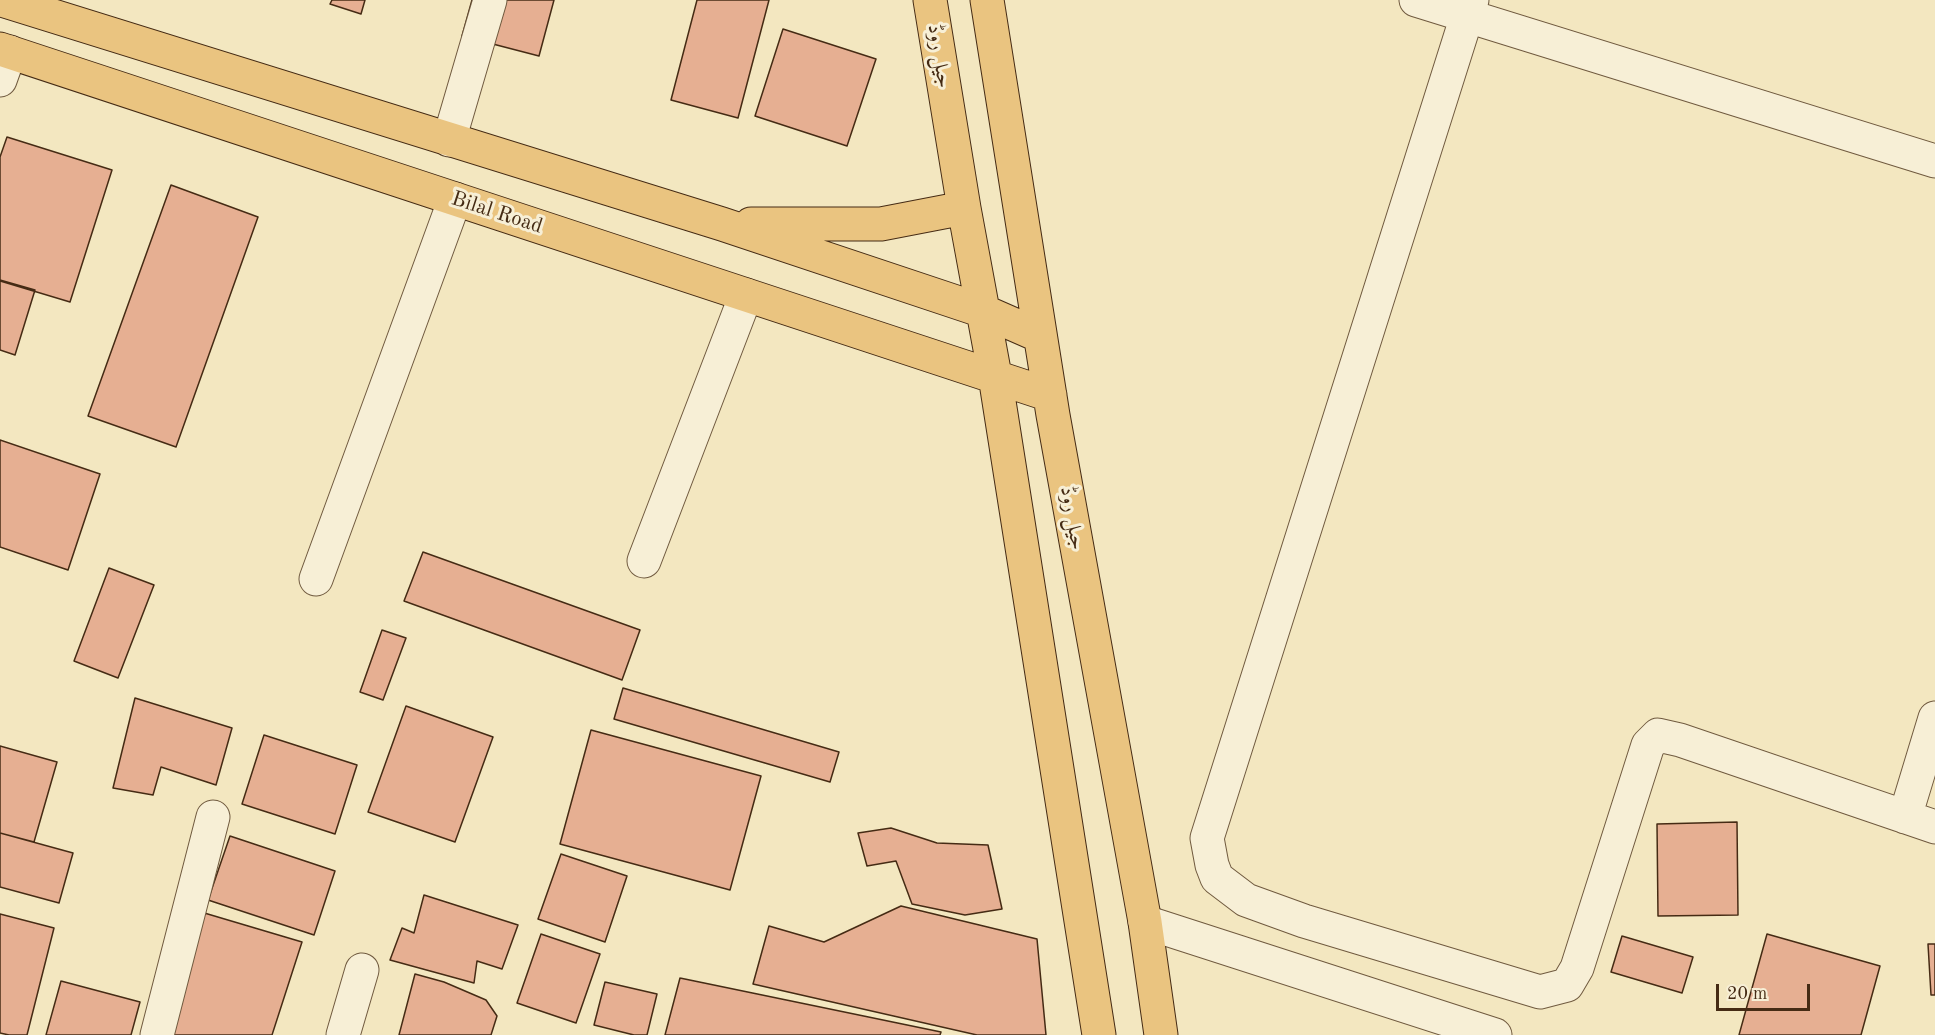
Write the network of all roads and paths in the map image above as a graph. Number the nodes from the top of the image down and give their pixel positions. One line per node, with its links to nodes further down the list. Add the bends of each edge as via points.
1 (2, 0): 8 (main road)
2 (490, 0): 8 (street)
3 (930, 0): 11 (main road, جیل روڈ)
4 (987, 0): 15 (main road, جیل روڈ)
5 (1416, 0): 6 (street)
6 (1470, 8): 9 (street); 22 (street, via 1207,838 1217,878 1246,900 1304,921 1540,992 1567,985 1577,968 1648,745 1658,735)
7 (3, 60): 10 (main road, Bilal Road)
8 (449, 140): 12 (main road)
9 (1935, 161)
10 (454, 199): 13 (main road, Bilal Road); 19 (street)
11 (964, 208): 12 (main road, via 881,224); 14 (main road, جیل روڈ)
12 (722, 225): 14 (main road)
13 (746, 295): 16 (main road, Bilal Road); 18 (street)
14 (983, 312): 15 (main road); 16 (main road, جیل روڈ)
15 (1040, 336): 17 (main road, جیل روڈ)
16 (995, 376): 17 (main road, Bilal Road); 28 (main road, جیل روڈ)
17 (1050, 395): 24 (main road, جیل روڈ)
18 (644, 561)
19 (316, 579)
20 (1935, 718): 22 (street)
21 (213, 817): 26 (street)
22 (1905, 817): 23 (street)
23 (1935, 827)
24 (1145, 922): 29 (main road, جیل روڈ); 30 (street)
25 (362, 970): 27 (street)
26 (158, 1035)
27 (343, 1035)
28 (1099, 1035)
29 (1161, 1035)
30 (1495, 1035)

